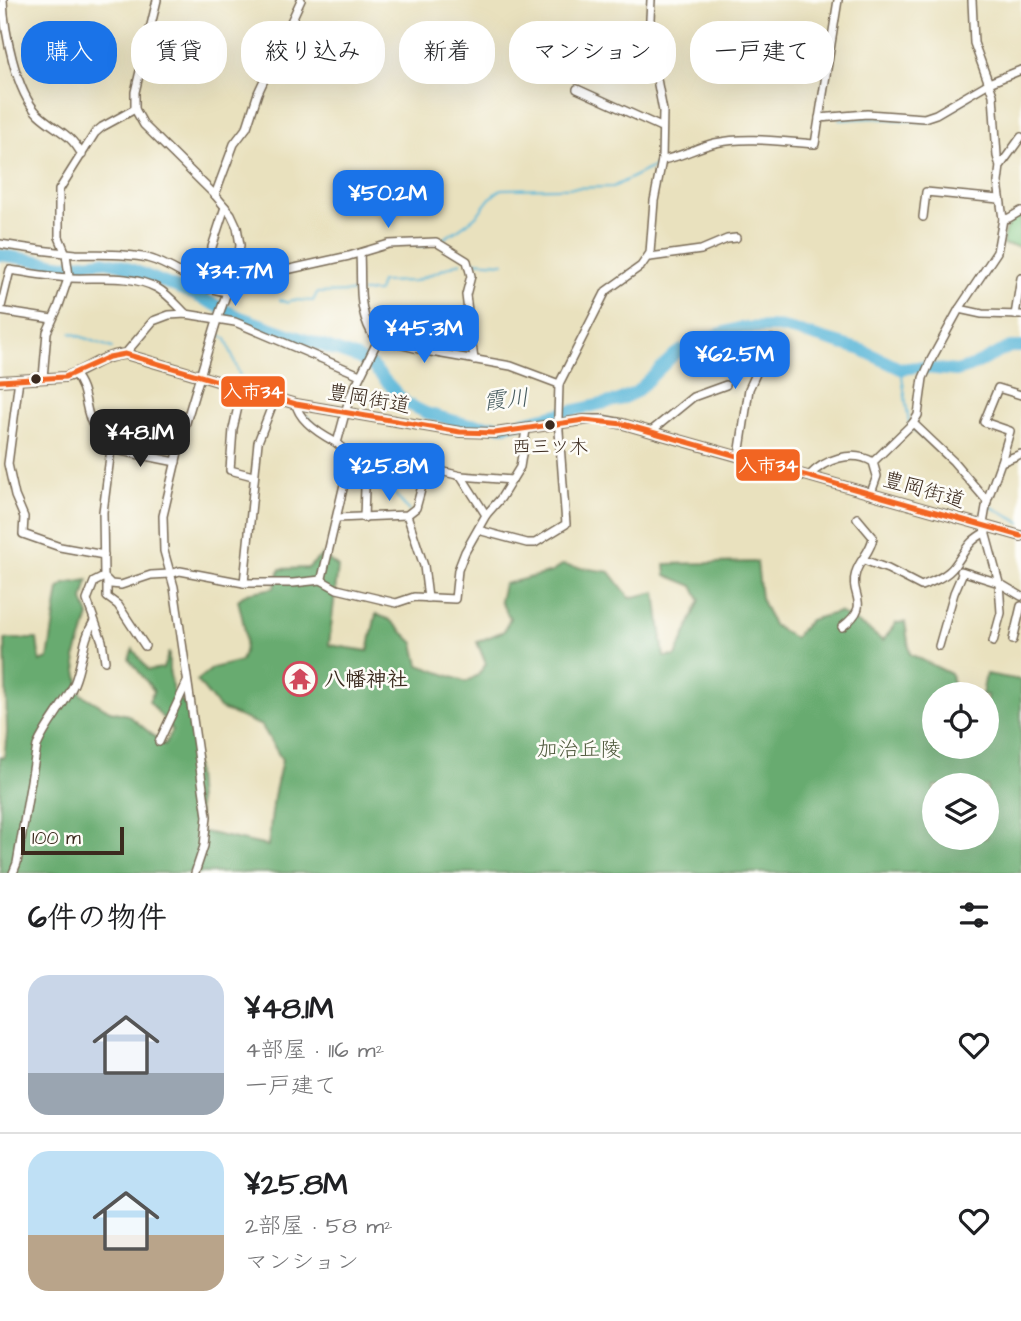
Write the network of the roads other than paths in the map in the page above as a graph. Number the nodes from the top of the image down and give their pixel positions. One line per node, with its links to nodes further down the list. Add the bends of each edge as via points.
1 (3, 0): 14 (street, via 28,103 75,141)
2 (157, 0): 10 (street)
3 (301, 0): 17 (street)
4 (651, 0): 12 (street, via 649,37 663,103)
5 (838, 0): 11 (street)
6 (972, 0): 8 (street, via 974,44)
7 (1021, 70): 8 (street)
8 (989, 83): 11 (street, via 923,118 867,114); 16 (street)
9 (577, 89): 12 (street)
10 (135, 109): 14 (street, via 102,127); 17 (street, via 144,125)
11 (819, 118): 15 (street, via 815,144 729,141)
12 (661, 127): 15 (street)
13 (1021, 137): 16 (street)
14 (82, 155): 25 (street, via 59,190 59,237)
15 (662, 160): 27 (street)
16 (1000, 166): 18 (street)
17 (215, 195): 19 (street)
18 (999, 199): 21 (street, via 926,192); 22 (street)
19 (225, 207): 30 (street, via 212,247); 31 (street, via 234,220 240,245)
20 (1021, 211): 22 (street)
21 (923, 217)
22 (1003, 219): 32 (street, via 998,252)
23 (736, 238): 27 (street, via 701,250)
24 (0, 244): 25 (street)
25 (66, 253): 28 (street); 30 (street, via 148,258)
26 (360, 253): 31 (street, via 286,270 268,282); 38 (street, via 362,312); 40 (street, via 389,244 436,242 467,261)
27 (650, 257): 47 (street, via 606,291)
28 (68, 277): 33 (street, via 144,283 168,296); 36 (street); 36 (street, via 10,270 0,311)
29 (1021, 278): 34 (street)
30 (209, 289): 31 (street)
31 (227, 292): 35 (street)
32 (959, 309): 34 (street); 55 (street, via 923,378 918,415)
33 (186, 314): 35 (street); 39 (street, via 153,321)
34 (1018, 315)
35 (218, 318): 42 (street); 43 (street)
36 (52, 319): 44 (street)
37 (772, 339): 61 (street, via 749,389)
38 (377, 342): 40 (street); 42 (street)
39 (125, 354): 41 (main road, via 102,359); 43 (main road, 豊岡街道)
40 (474, 360): 47 (street, via 511,366)
41 (74, 374): 44 (main road); 59 (street, via 84,387 93,427)
42 (359, 375): 53 (street)
43 (200, 376): 49 (main road, 豊岡街道); 64 (street)
44 (43, 378): 45 (main road)
45 (19, 379): 46 (main road); 69 (street)
46 (0, 382)
47 (559, 384): 54 (street)
48 (726, 385): 57 (street, via 693,397)
49 (242, 389): 51 (main road, 豊岡街道); 70 (street, via 230,470)
50 (1021, 395): 66 (street, via 998,388 984,422 1010,431)
51 (275, 398): 52 (main road, 豊岡街道); 70 (street, via 258,442)
52 (296, 404): 53 (main road, 豊岡街道); 58 (street, via 298,412 325,439)
53 (344, 414): 56 (main road, 豊岡街道, via 460,432); 58 (street)
54 (558, 421): 56 (main road, 豊岡街道); 57 (main road, 豊岡街道, via 601,420); 82 (street, via 566,524 535,543)
55 (912, 425): 65 (street); 75 (street, via 953,461)
56 (526, 430): 73 (street, via 520,467)
57 (650, 432): 61 (main road, 豊岡街道)
58 (337, 443): 63 (street)
59 (111, 449): 64 (street); 84 (street, via 103,512)
60 (1021, 454): 66 (street)
61 (739, 456): 72 (main road, 豊岡街道)
62 (366, 458): 63 (street); 67 (street); 79 (street)
63 (350, 459): 78 (street)
64 (176, 462): 88 (street, via 163,516)
65 (873, 462): 72 (street, via 859,456 827,461); 74 (street, via 877,476)
66 (1001, 462): 75 (street)
67 (427, 468): 71 (street); 76 (street, via 416,508)
68 (0, 470): 69 (street)
69 (9, 470): 84 (street, via 24,517 23,534)
70 (253, 475): 91 (street)
71 (461, 476): 73 (street); 77 (street)
72 (809, 476): 74 (main road, 豊岡街道)
73 (512, 480): 77 (street)
74 (871, 493): 81 (main road, 豊岡街道)
75 (987, 502): 81 (street)
76 (407, 515): 79 (street); 94 (street, via 424,566)
77 (486, 515): 82 (street)
78 (337, 518): 79 (street); 90 (street)
79 (364, 518)
80 (857, 518): 85 (street, via 873,537)
81 (984, 528): 83 (main road, 豊岡街道); 86 (street, via 962,550); 92 (street)
82 (478, 530): 94 (street, via 458,570 455,599)
83 (1021, 536)
84 (104, 555): 89 (street)
85 (864, 560): 86 (street, via 921,586); 97 (street, via 855,572 859,607)
86 (954, 567): 87 (street)
87 (963, 572): 92 (street); 101 (street)
88 (170, 574): 89 (street, via 121,585); 91 (street, via 180,571); 103 (street)
89 (106, 579): 96 (street, via 94,582 88,593); 100 (street, via 107,597 129,619)
90 (323, 581): 91 (street); 94 (street, via 337,589 396,603)
91 (244, 583)
92 (999, 583): 93 (street); 99 (street, via 1001,613)
93 (1021, 596)
94 (428, 598)
95 (1021, 606): 98 (street)
96 (94, 621): 102 (street); 105 (street, via 71,689 37,746)
97 (842, 627)
98 (1013, 640)
99 (993, 642)
100 (145, 646)
101 (939, 646)
102 (105, 662)
103 (188, 681): 104 (street); 106 (street, via 207,816)
104 (159, 742)
105 (13, 873)
106 (195, 873)

